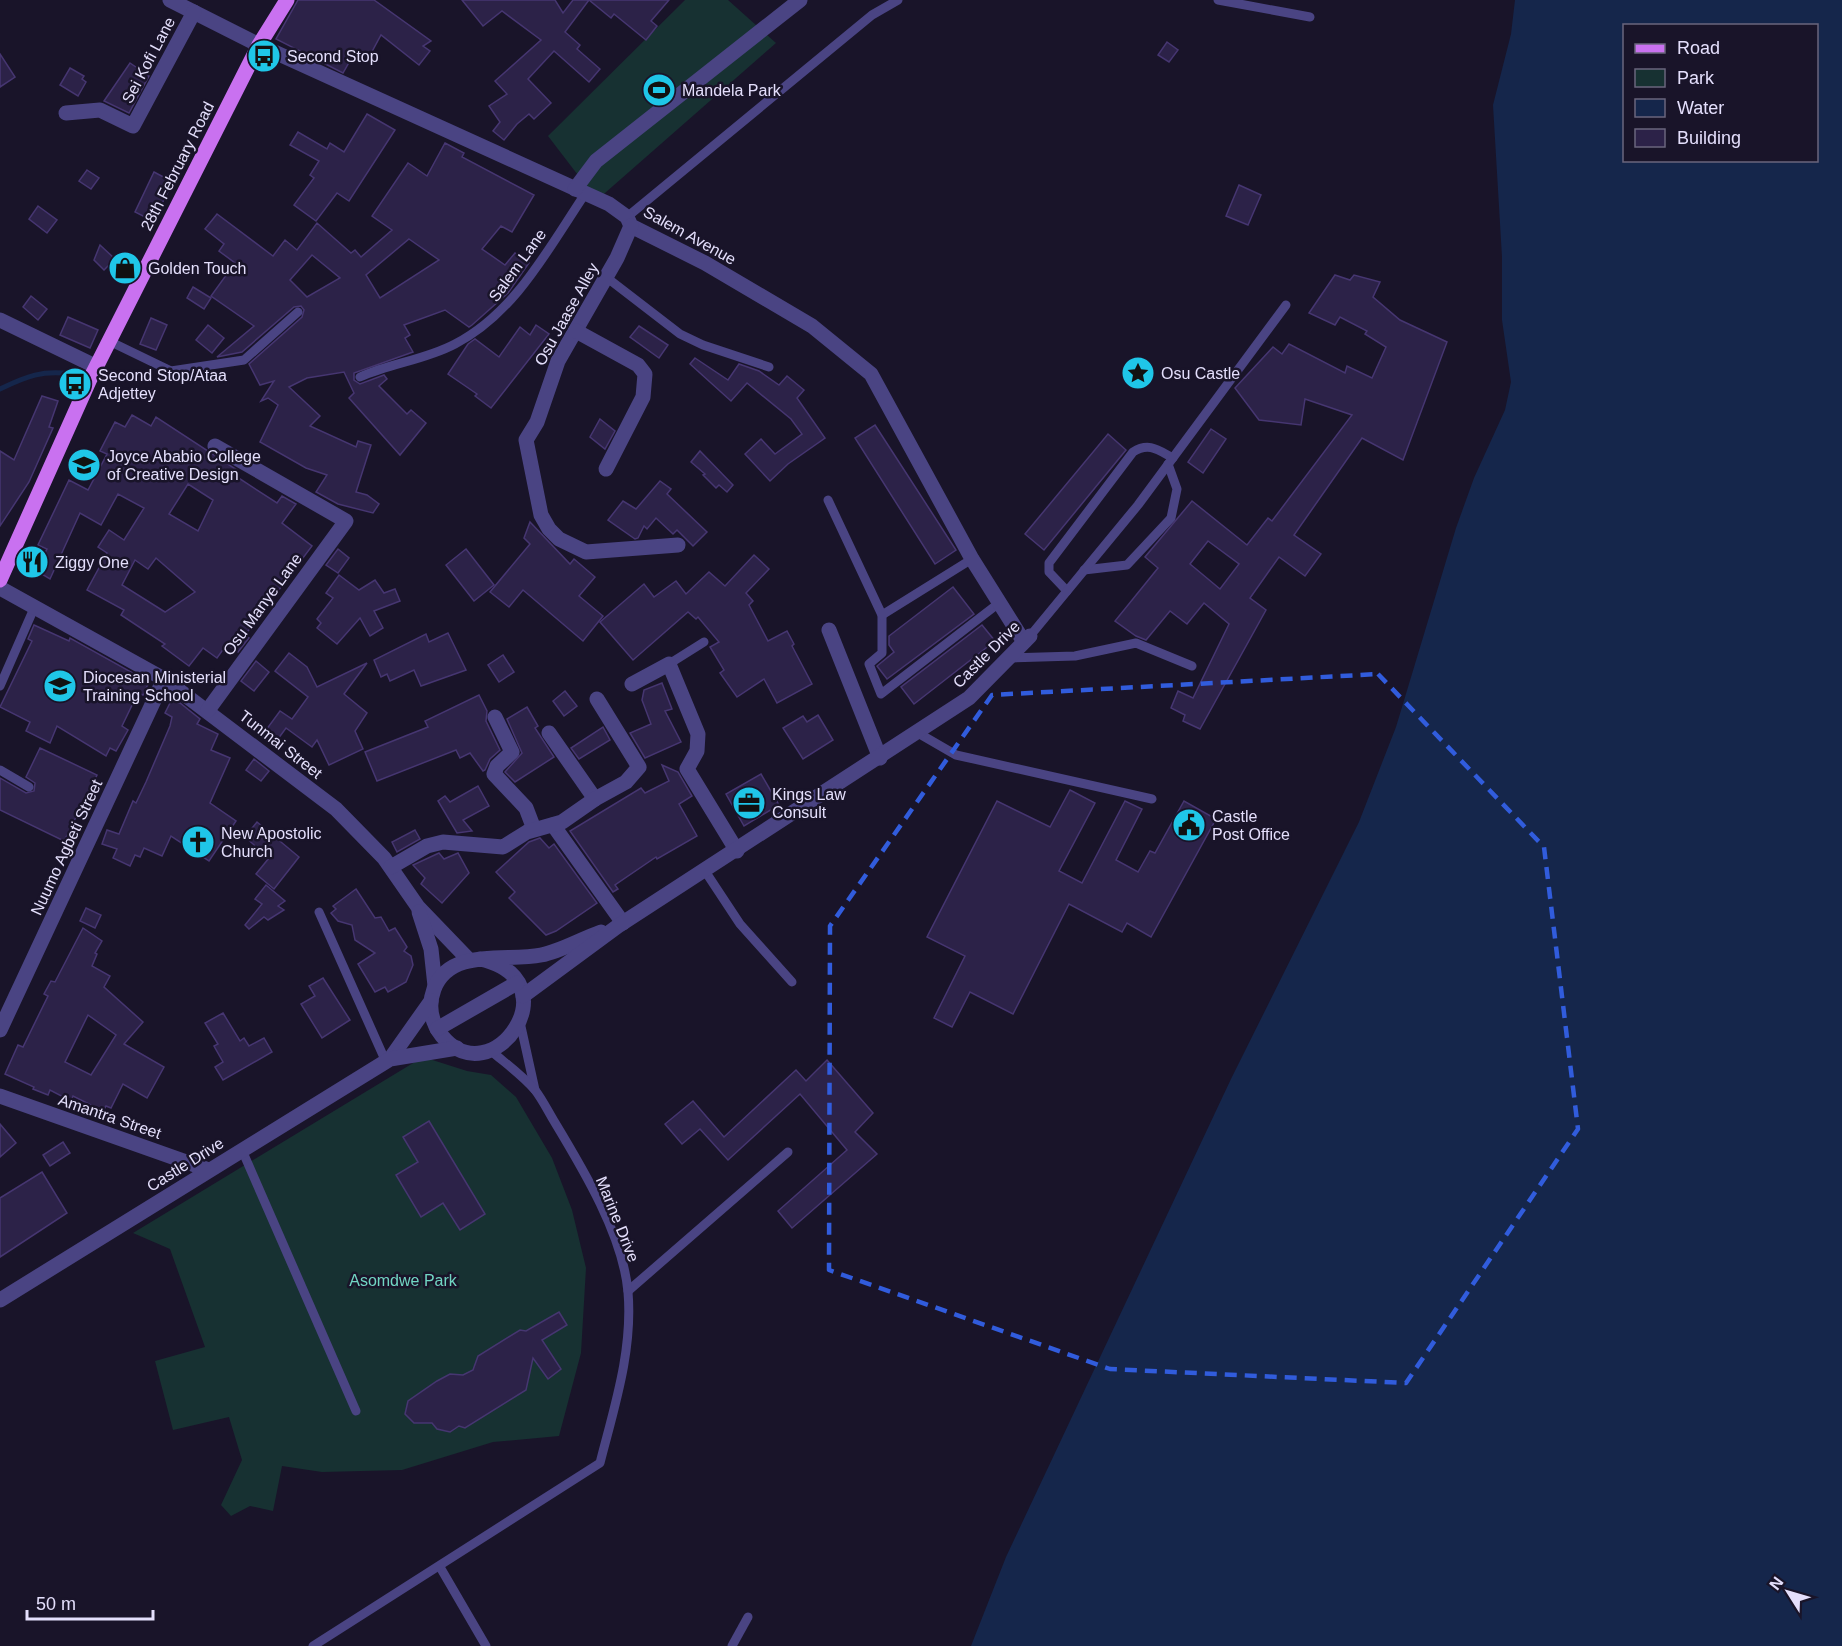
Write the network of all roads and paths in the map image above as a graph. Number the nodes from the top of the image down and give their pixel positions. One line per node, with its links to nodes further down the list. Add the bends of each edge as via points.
1 (170, 0): 6 (street, Salem Avenue)
2 (286, 0): 8 (main road, 28th February Road)
3 (800, 0): 10 (street, via 596,161)
4 (898, 0): 11 (lane, Osu Jaase Alley, via 872,15)
5 (1218, 0): 7 (lane)
6 (194, 12): 8 (street, Salem Avenue); 9 (street, Sei Kofi Lane, via 133,126 100,110)
7 (1310, 17)
8 (259, 45): 10 (street, Salem Avenue); 17 (main road, 28th February Road)
9 (66, 113)
10 (580, 192): 11 (street, Salem Avenue, via 609,204); 20 (lane, Salem Lane, via 511,301 484,328 433,354)
11 (629, 222): 12 (street, Osu Jaase Alley); 26 (street, Salem Avenue, via 812,326 871,374)
12 (606, 277): 16 (street, Osu Jaase Alley); 19 (lane, via 680,334)
13 (1286, 305): 22 (lane, Castle Drive)
14 (298, 312): 17 (lane, via 237,363 219,362 171,371)
15 (0, 320): 18 (street)
16 (576, 331): 23 (street, via 638,365 645,374 644,397); 25 (street, Osu Jaase Alley, via 558,362 526,441 541,515 559,539 586,552)
17 (109, 341): 18 (main road, 28th February Road)
18 (96, 367): 28 (main road, 28th February Road)
19 (769, 367)
20 (360, 378)
21 (215, 446): 44 (street, Osu Manye Lane, via 346,521)
22 (1171, 461): 27 (lane, Castle Drive); 27 (lane, via 1177,489 1171,518 1128,566); 30 (lane, via 1152,447 1143,446 1133,452 1049,563 1048,572)
23 (606, 469)
24 (828, 500): 33 (lane)
25 (678, 545)
26 (972, 559): 31 (street, Salem Avenue); 33 (lane)
27 (1084, 570): 30 (lane, Castle Drive)
28 (0, 580)
29 (0, 588): 32 (street, Tunmai Street)
30 (1067, 591): 35 (lane, Castle Drive)
31 (999, 603): 33 (lane, via 881,694 869,664 882,653); 35 (street, Salem Avenue)
32 (35, 606): 40 (street, Tunmai Street); 42 (lane)
33 (882, 615)
34 (829, 630): 48 (street)
35 (1027, 639): 37 (street, Castle Drive)
36 (704, 642): 38 (lane)
37 (1011, 657): 39 (lane, via 1075,656 1136,643); 47 (street, Castle Drive, via 969,698)
38 (669, 664): 41 (street); 55 (street, via 698,734 697,751 687,769)
39 (1192, 666)
40 (164, 678): 44 (street, Tunmai Street); 67 (street, Nuumo Agbeti Street)
41 (632, 684)
42 (0, 686)
43 (597, 699): 51 (street, via 639,767 626,782)
44 (208, 710): 56 (street, Tunmai Street, via 336,809)
45 (495, 717): 54 (street, via 512,752 494,774 526,808)
46 (549, 732): 51 (street)
47 (918, 733): 48 (street, Castle Drive); 52 (lane, via 956,754)
48 (880, 758): 55 (street, Castle Drive)
49 (0, 770): 50 (lane)
50 (29, 787)
51 (595, 798): 53 (street)
52 (1152, 799)
53 (553, 825): 54 (street); 60 (street)
54 (534, 829): 56 (street, via 503,847 443,842 427,846)
55 (737, 851): 57 (street, Castle Drive)
56 (391, 867): 58 (street, Tunmai Street)
57 (705, 871): 60 (street, Castle Drive); 62 (lane, via 740,924)
58 (418, 907): 61 (street, Tunmai Street); 64 (street, Tunmai Street, via 431,949)
59 (320, 912): 70 (lane)
60 (620, 925): 61 (street, Castle Drive, via 542,955); 63 (street, Castle Drive)
61 (475, 960): 63 (street, via 508,970); 64 (street, Castle Drive, via 449,969)
62 (792, 982)
63 (520, 989): 65 (street); 66 (street, Castle Drive)
64 (433, 993): 66 (street, Tunmai Street, via 432,1015); 70 (street, Castle Drive)
65 (520, 1022): 69 (street, via 503,1044); 71 (lane, Marine Drive)
66 (437, 1029): 68 (street)
67 (0, 1030)
68 (458, 1048): 69 (street, Castle Drive); 70 (street, Castle Drive)
69 (490, 1050): 71 (lane, Marine Drive)
70 (388, 1060): 73 (street, Castle Drive)
71 (535, 1090): 76 (lane, Marine Drive, via 599,1204 619,1253)
72 (0, 1096): 75 (street, Amantra Street)
73 (242, 1150): 75 (street, Castle Drive); 78 (lane)
74 (788, 1152): 76 (lane)
75 (208, 1170): 77 (street, Castle Drive)
76 (628, 1291): 79 (lane, Marine Drive, via 624,1365 600,1463)
77 (0, 1300)
78 (356, 1411)
79 (440, 1567): 81 (lane, Marine Drive); 82 (lane)
80 (748, 1617): 83 (lane)
81 (313, 1646)
82 (486, 1646)
83 (732, 1646)

